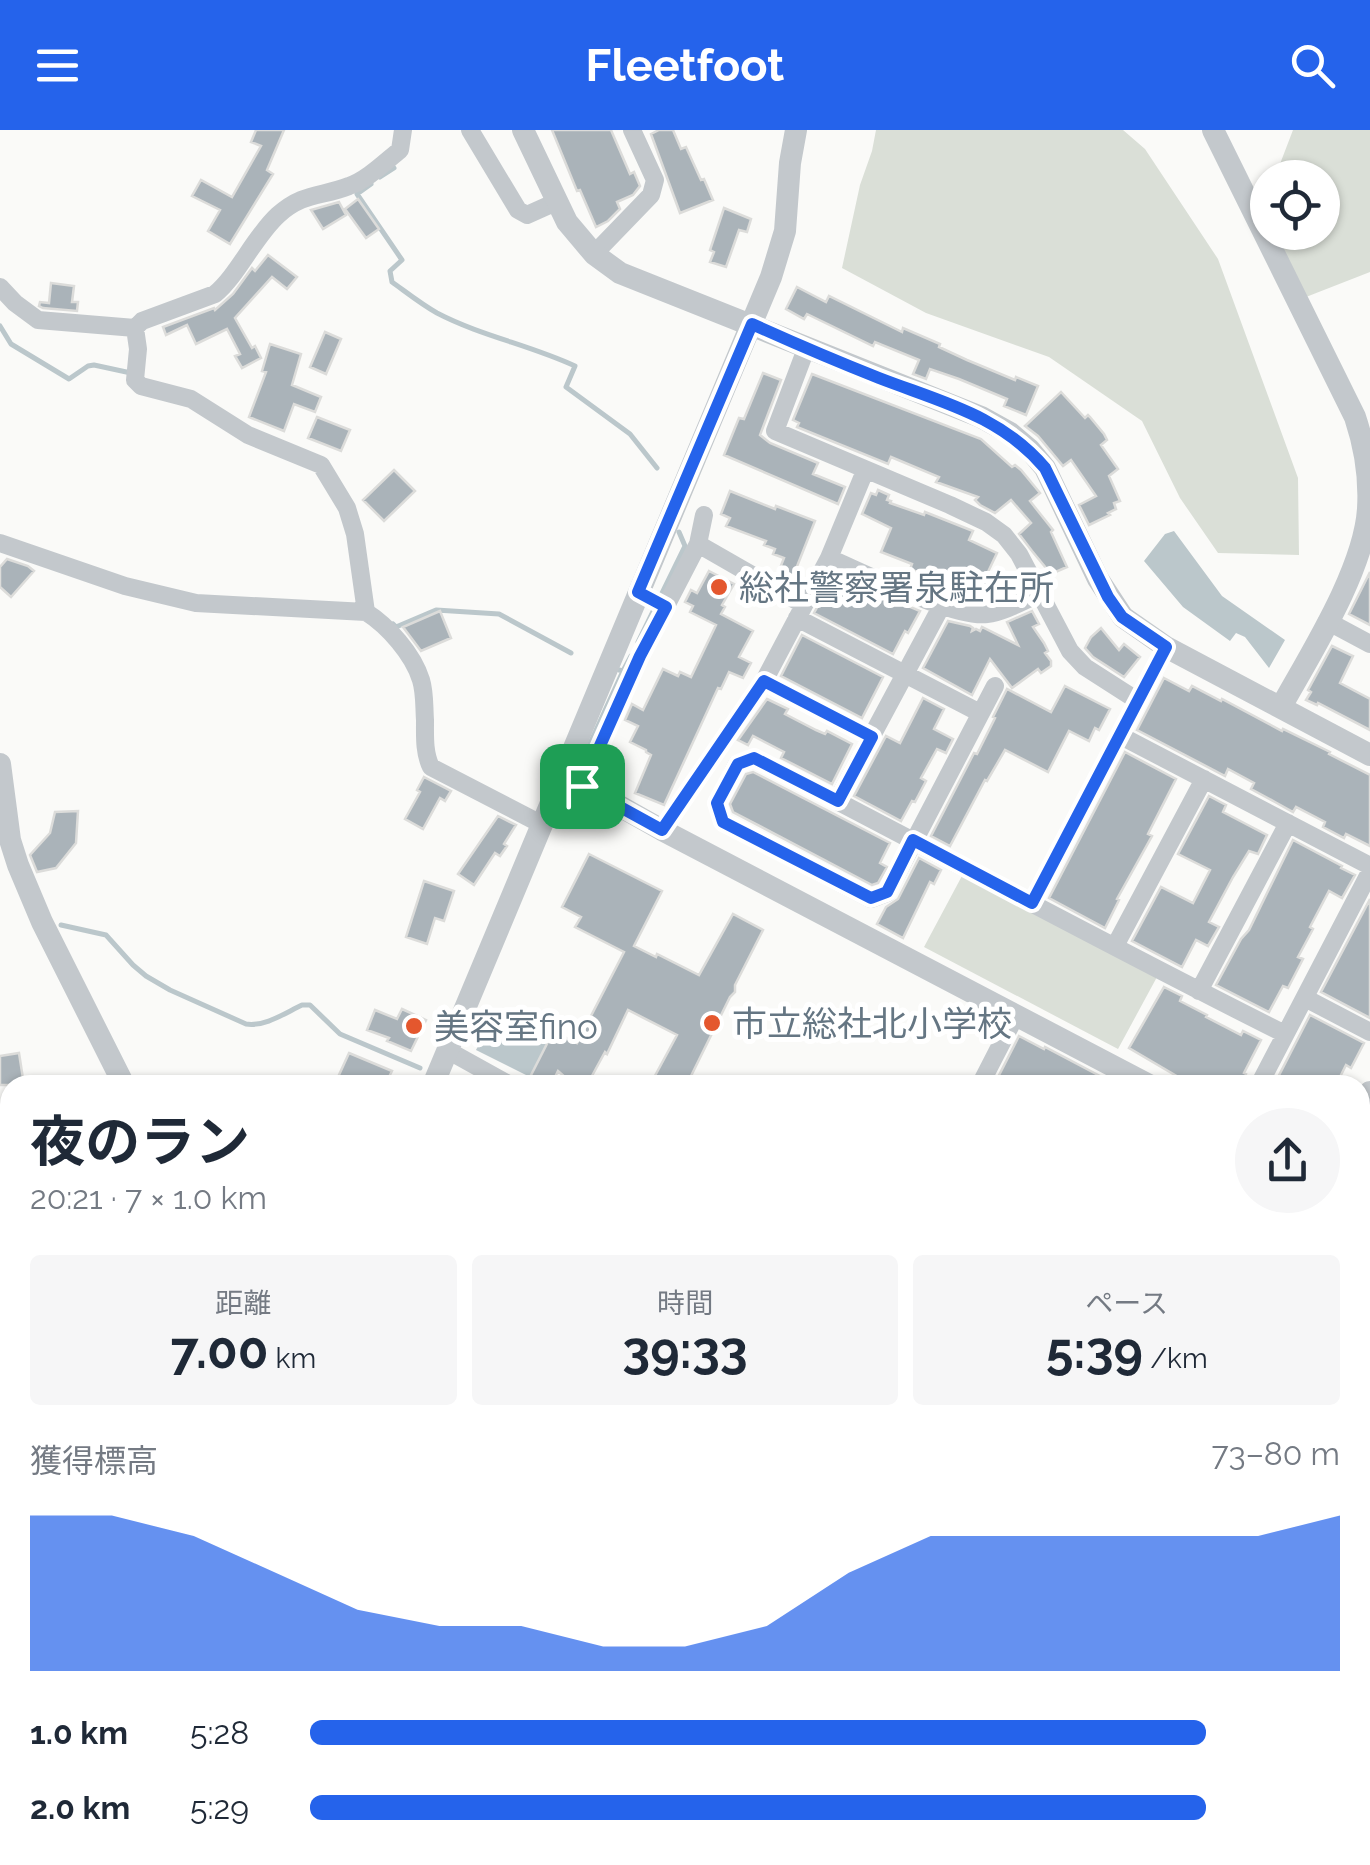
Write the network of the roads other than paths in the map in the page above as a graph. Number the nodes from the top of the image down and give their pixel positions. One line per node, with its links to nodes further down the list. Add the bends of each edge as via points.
1 (403, 130): 11 (street, via 400,150 353,185 299,199 278,216 215,294)
2 (470, 130): 7 (street, via 518,210 528,214)
3 (524, 130): 7 (street)
4 (632, 130): 8 (street, via 655,180 651,195)
5 (796, 130): 10 (street, via 785,231)
6 (1214, 130): 23 (street, via 1364,444 1368,511 1359,553)
7 (556, 202): 8 (street)
8 (594, 254): 10 (street, via 620,273)
9 (0, 287): 11 (street, via 38,320)
10 (752, 324): 12 (street); 19 (street)
11 (135, 328): 21 (street, via 141,386 191,400 248,436 321,465 355,534)
12 (806, 349): 13 (street, via 774,432); 25 (street, via 1010,433 1045,468 1122,617)
13 (865, 471): 17 (street); 18 (street, via 986,522 1019,554)
14 (704, 516): 16 (street)
15 (0, 543): 21 (street, via 196,603)
16 (698, 544): 19 (street); 22 (street)
17 (829, 558): 20 (street); 22 (street)
18 (1039, 594): 20 (street, via 989,614); 29 (street, via 1072,654)
19 (654, 601): 36 (street); 38 (street, via 640,656)
20 (942, 606): 26 (street)
21 (366, 612): 41 (street, via 420,677 432,767)
22 (801, 612): 26 (street); 27 (street)
23 (1328, 621): 24 (street); 30 (street)
24 (1370, 644)
25 (1166, 647): 29 (street); 30 (street)
26 (906, 674): 31 (street); 33 (street)
27 (764, 681): 33 (street); 42 (street)
28 (994, 686): 31 (street)
29 (1138, 701): 32 (street)
30 (1281, 707): 34 (street)
31 (980, 713): 43 (street)
32 (1121, 736): 37 (street); 45 (street)
33 (872, 737): 39 (street)
34 (1370, 755)
35 (0, 764): 53 (street, via 18,865)
36 (562, 774): 38 (street); 41 (street)
37 (1204, 780): 40 (street); 46 (street)
38 (582, 786): 42 (street)
39 (838, 801): 43 (street); 43 (street, via 754,758 738,764 717,803 723,822 871,898 887,892)
40 (1288, 823): 44 (street); 47 (street)
41 (541, 824): 52 (street)
42 (662, 830): 49 (street)
43 (913, 840): 45 (street)
44 (1370, 869): 48 (street)
45 (1032, 903): 46 (street)
46 (1115, 946): 47 (street)
47 (1200, 991): 51 (street)
48 (1304, 998): 50 (street); 51 (street)
49 (1016, 1015): 56 (street); 57 (street)
50 (1370, 1032)
51 (1286, 1034): 58 (street)
52 (448, 1050): 54 (street); 55 (street)
53 (119, 1075)
54 (437, 1075)
55 (492, 1075)
56 (985, 1075)
57 (1130, 1075)
58 (1264, 1075)

